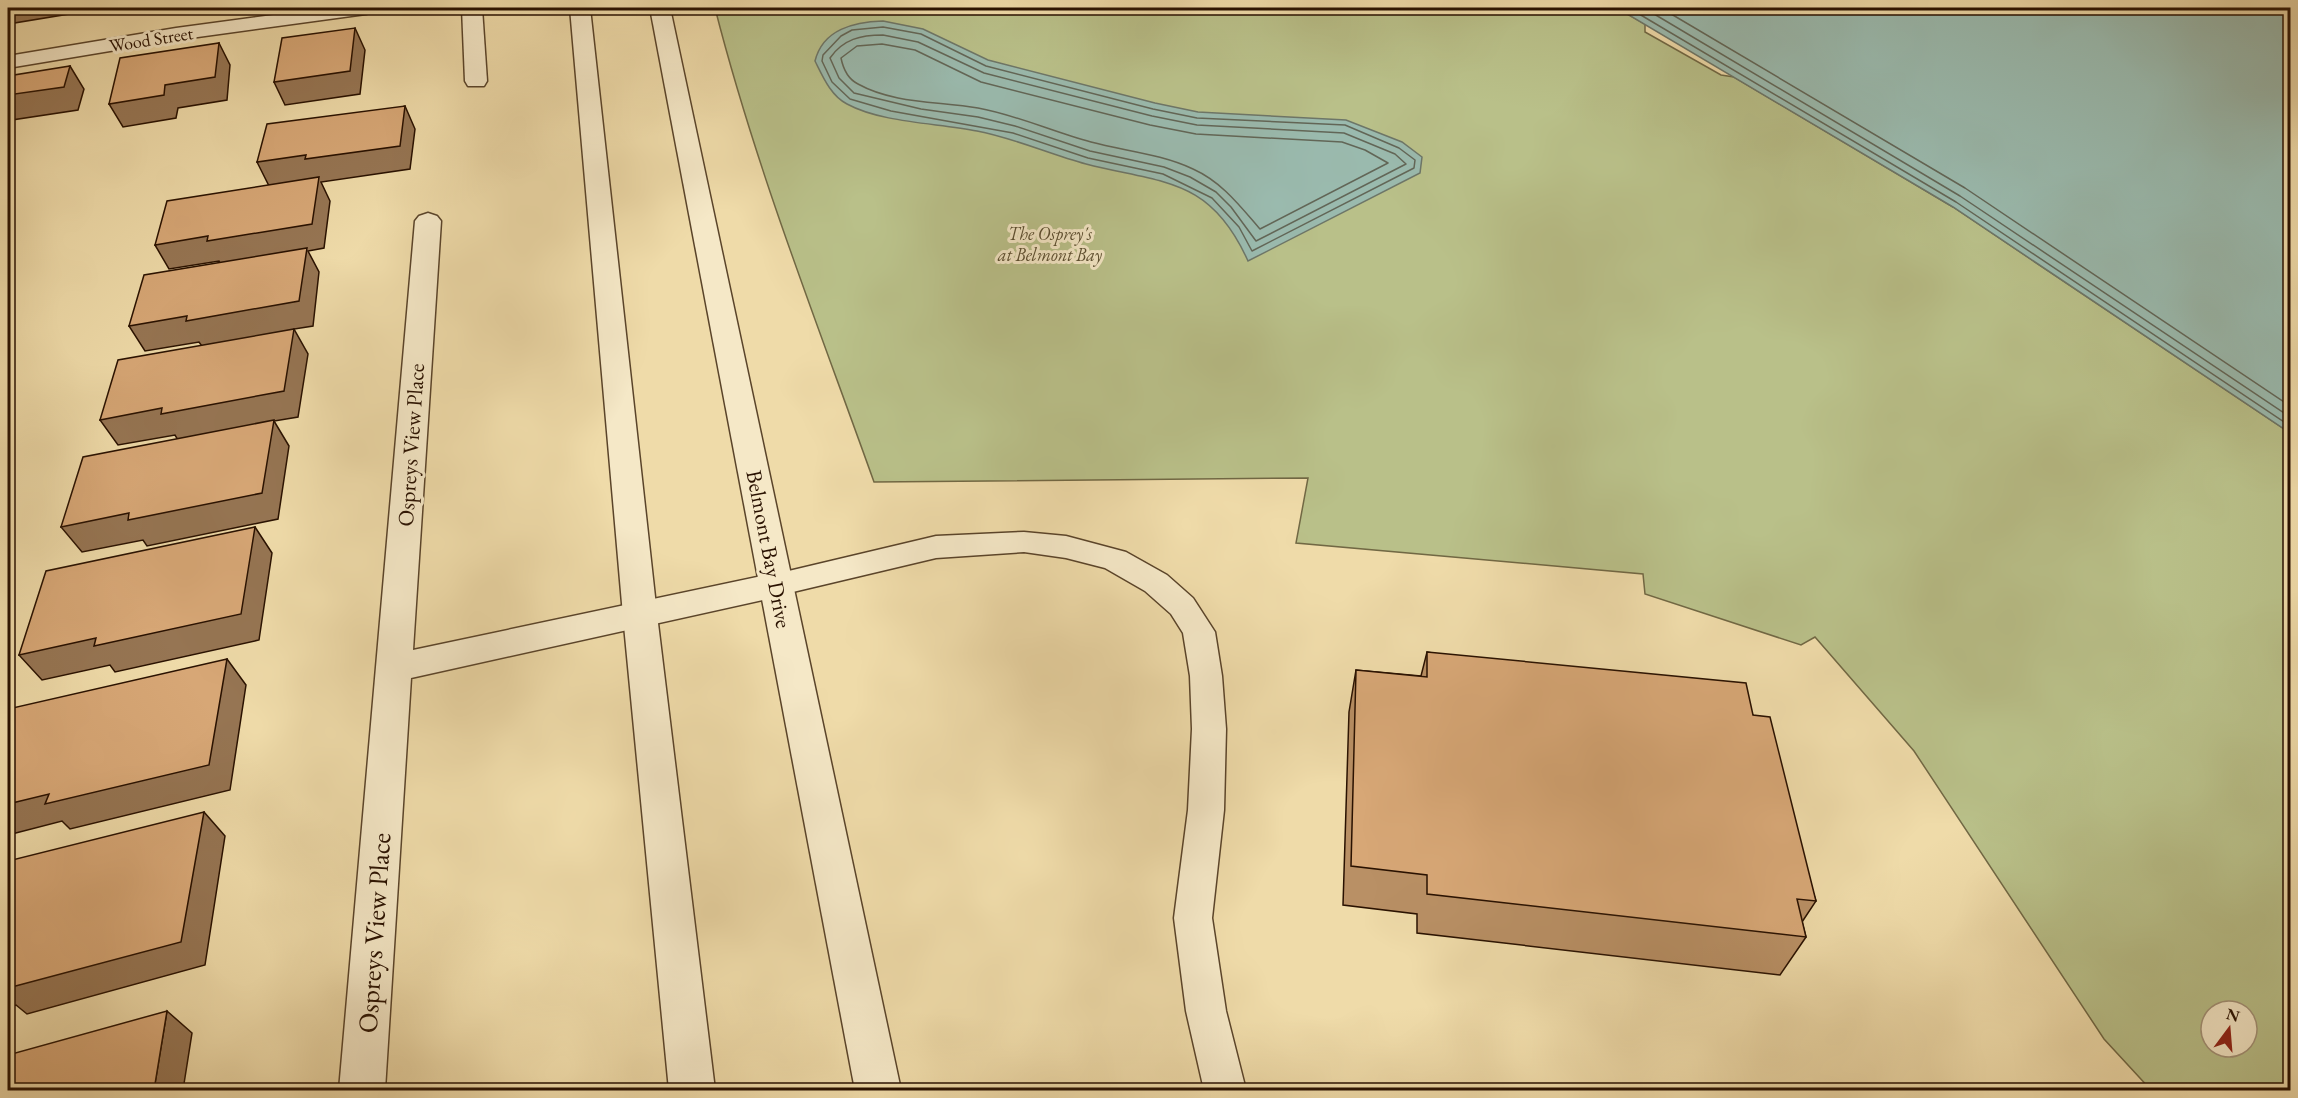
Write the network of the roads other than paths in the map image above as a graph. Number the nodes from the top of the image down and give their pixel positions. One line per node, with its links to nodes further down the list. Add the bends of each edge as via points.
1 (366, 8): 5 (street, Wood Street)
2 (472, 8): 6 (street)
3 (580, 8): 9 (street)
4 (660, 8): 8 (street, Belmont Bay Drive)
5 (8, 62)
6 (476, 81)
7 (428, 221): 10 (street, Ospreys View Place)
8 (776, 585): 9 (street); 13 (street, Belmont Bay Drive); 14 (lane, via 925,549 1024,542 1066,547 1114,560 1156,583 1182,606 1199,632 1206,676 1206,810 1193,918 1206,1011)
9 (640, 615): 10 (street); 12 (street)
10 (394, 668): 11 (street, Ospreys View Place)
11 (362, 1090)
12 (692, 1090)
13 (878, 1090)
14 (1224, 1090)

